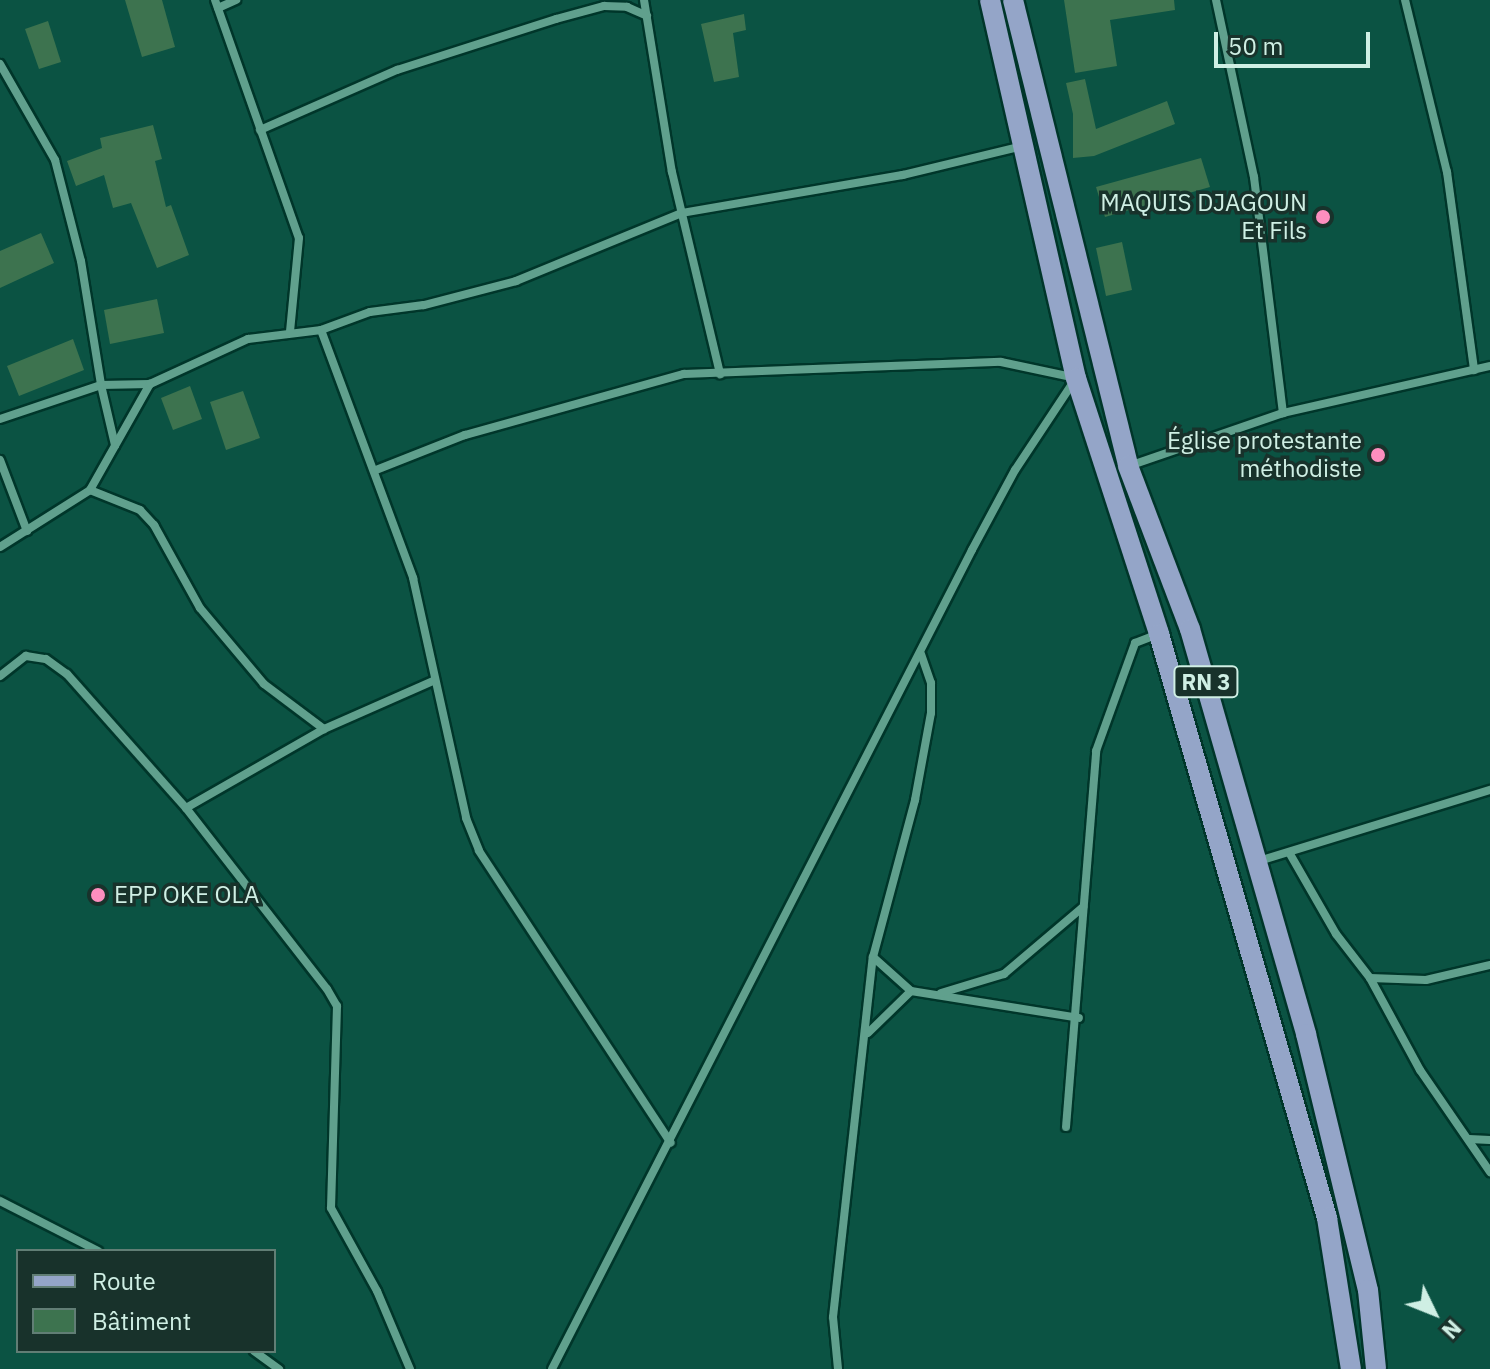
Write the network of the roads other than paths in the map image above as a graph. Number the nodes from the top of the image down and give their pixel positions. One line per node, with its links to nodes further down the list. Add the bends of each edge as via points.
1 (236, 0): 7 (street)
2 (644, 0): 8 (street)
3 (990, 0): 11 (main road, RN 3)
4 (1013, 0): 25 (main road, RN 3)
5 (1216, 0): 21 (street, via 1254,177)
6 (1405, 0): 16 (street, via 1447,172)
7 (217, 4): 10 (street)
8 (647, 16): 10 (street, via 627,7 604,6 556,19 397,70); 12 (street)
9 (0, 64): 20 (street, via 55,160 78,248)
10 (260, 130): 14 (street, via 299,238)
11 (1024, 146): 12 (street, via 903,175); 18 (main road, RN 3)
12 (682, 213): 13 (street, via 516,281 424,305 370,312); 17 (street)
13 (321, 330): 14 (street); 26 (street)
14 (290, 332): 19 (street, via 248,339)
15 (1490, 366): 16 (street)
16 (1474, 370): 21 (street)
17 (720, 374): 18 (street, via 1001,362); 26 (street, via 644,382 465,435)
18 (1076, 378): 30 (main road, RN 3); 31 (street, via 1015,470)
19 (150, 384): 20 (street); 23 (street)
20 (101, 385): 22 (street); 23 (street)
21 (1283, 413): 25 (street)
22 (0, 419)
23 (115, 446): 27 (street)
24 (0, 460): 28 (street)
25 (1128, 466): 38 (main road, RN 3, via 1190,629)
26 (376, 470): 33 (street, via 413,578)
27 (90, 490): 28 (street); 34 (street, via 140,510 219,630 264,684)
28 (27, 531): 29 (street)
29 (0, 547)
30 (1159, 634): 39 (street, via 1135,643 1096,751); 59 (main road, RN 3, via 1327,1218)
31 (921, 654): 40 (street, via 931,683 931,713 915,800); 50 (street)
32 (0, 676): 36 (street, via 26,656 46,659 67,674)
33 (435, 680): 34 (street); 50 (street, via 466,818 479,851)
34 (324, 729): 36 (street)
35 (1490, 790): 37 (street)
36 (186, 808): 56 (street, via 337,1006 331,1208 377,1291)
37 (1290, 854): 38 (street); 42 (street, via 1336,934)
38 (1259, 861): 60 (main road, RN 3, via 1346,1184 1368,1290)
39 (1084, 907): 44 (street, via 1004,974); 45 (street)
40 (873, 957): 43 (street); 46 (street)
41 (1490, 965): 42 (street, via 1426,980)
42 (1370, 978): 48 (street, via 1420,1070)
43 (911, 991): 44 (street); 46 (street)
44 (941, 993): 45 (street)
45 (1079, 1018): 47 (street)
46 (868, 1033): 58 (street, via 846,1176 833,1317)
47 (1066, 1127)
48 (1469, 1139): 49 (street); 51 (street)
49 (1490, 1140)
50 (671, 1143): 57 (street)
51 (1490, 1172)
52 (0, 1201): 53 (street)
53 (94, 1249)
54 (257, 1353): 55 (street)
55 (279, 1369)
56 (410, 1369)
57 (552, 1369)
58 (838, 1369)
59 (1351, 1369)
60 (1376, 1369)

